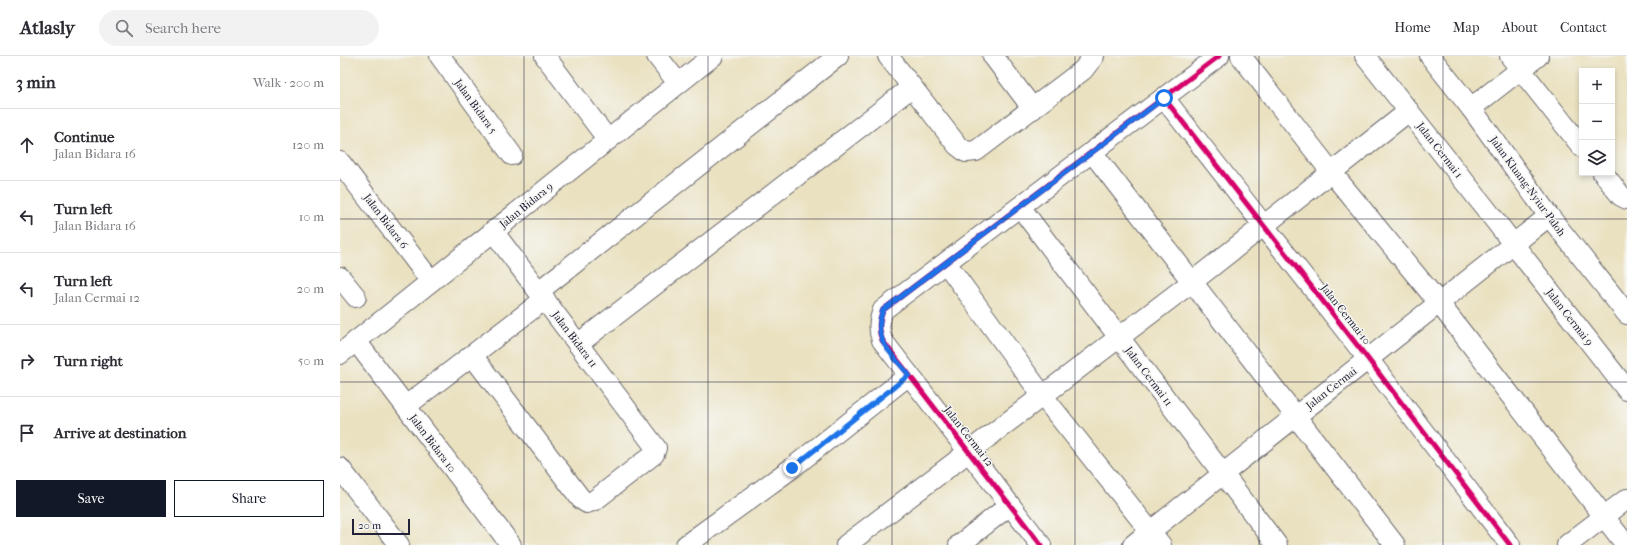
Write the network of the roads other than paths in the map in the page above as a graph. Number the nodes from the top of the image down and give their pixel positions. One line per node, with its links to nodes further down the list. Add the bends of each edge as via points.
1 (440, 56): 24 (street, Jalan Bidara 5)
2 (545, 56): 21 (street)
3 (657, 56): 15 (street)
4 (712, 56): 15 (street, Jalan Bidara 9)
5 (838, 56): 38 (street)
6 (888, 56): 16 (street)
7 (993, 56): 19 (street)
8 (1094, 56): 19 (street, via 1083,70)
9 (1218, 56): 17 (street)
10 (1241, 56): 26 (street)
11 (1365, 56): 20 (street, Jalan Cermai 1)
12 (1430, 56): 18 (street, Jalan Kluang-Nyiur-Paloh)
13 (1538, 56): 14 (street)
14 (1515, 63): 18 (street); 22 (street)
15 (678, 84): 21 (street, Jalan Bidara 9)
16 (912, 87): 19 (street, via 957,145 966,152 976,151); 44 (street)
17 (1164, 98): 23 (street); 31 (street, Jalan Cermai 10)
18 (1471, 108): 30 (street, Jalan Kluang-Nyiur-Paloh)
19 (1033, 109)
20 (1409, 111): 26 (street); 33 (street, Jalan Cermai 1)
21 (608, 140): 32 (street, Jalan Bidara 9)
22 (1579, 143)
23 (1092, 152): 29 (street); 37 (street)
24 (512, 155)
25 (340, 162): 36 (street, Jalan Bidara 6)
26 (1332, 173): 31 (street); 40 (street)
27 (1605, 176): 28 (street, via 1621,196)
28 (1627, 199)
29 (1020, 207): 34 (street); 42 (street, Jalan Cermai 11)
30 (1549, 216): 33 (street, Jalan Cermai); 41 (street, Jalan Kluang-Nyiur-Paloh)
31 (1264, 225): 37 (street); 47 (street, Jalan Cermai 10)
32 (493, 231): 36 (street, Jalan Bidara 9); 38 (street, Jalan Bidara 11)
33 (1513, 244): 40 (street, Jalan Cermai); 49 (street, Jalan Cermai 9)
34 (946, 263): 48 (street, Jalan Cermai 12, via 883,310 879,321 882,340); 50 (street)
35 (340, 277): 39 (street)
36 (431, 281): 43 (street, Jalan Bidara 9)
37 (1192, 282): 42 (street); 52 (street)
38 (542, 295): 44 (street, Jalan Bidara 11); 46 (street)
39 (356, 297)
40 (1439, 303): 47 (street, Jalan Cermai); 58 (street)
41 (1627, 314)
42 (1118, 336): 50 (street); 55 (street, Jalan Cermai 11)
43 (356, 341): 45 (street, Jalan Bidara 9); 51 (street, Jalan Bidara 10)
44 (578, 344): 46 (street, Jalan Bidara 11, via 656,448 648,459 595,500 587,503)
45 (340, 354)
46 (472, 355): 51 (street)
47 (1368, 359): 52 (street, Jalan Cermai); 69 (street, Jalan Cermai 10)
48 (909, 375): 53 (street, Jalan Cermai 12); 62 (street, via 792,468)
49 (1627, 390)
50 (1042, 394): 53 (street); 59 (street)
51 (406, 406): 61 (street, Jalan Bidara 10)
52 (1295, 416): 55 (street, Jalan Cermai); 68 (street)
53 (968, 451): 57 (street, Jalan Cermai 12); 63 (street)
54 (340, 468): 60 (street)
55 (1223, 474): 59 (street, Jalan Cermai); 67 (street, Jalan Cermai 11)
56 (1627, 499): 58 (street)
57 (1010, 505): 64 (street); 65 (street, Jalan Cermai 12)
58 (1604, 517): 70 (street); 71 (street)
59 (1156, 538): 66 (street, Jalan Cermai)
60 (399, 545)
61 (511, 545)
62 (686, 545)
63 (846, 545)
64 (958, 545)
65 (1041, 545)
66 (1133, 545)
67 (1277, 545)
68 (1394, 545)
69 (1510, 545)
70 (1567, 545)
71 (1626, 545)

